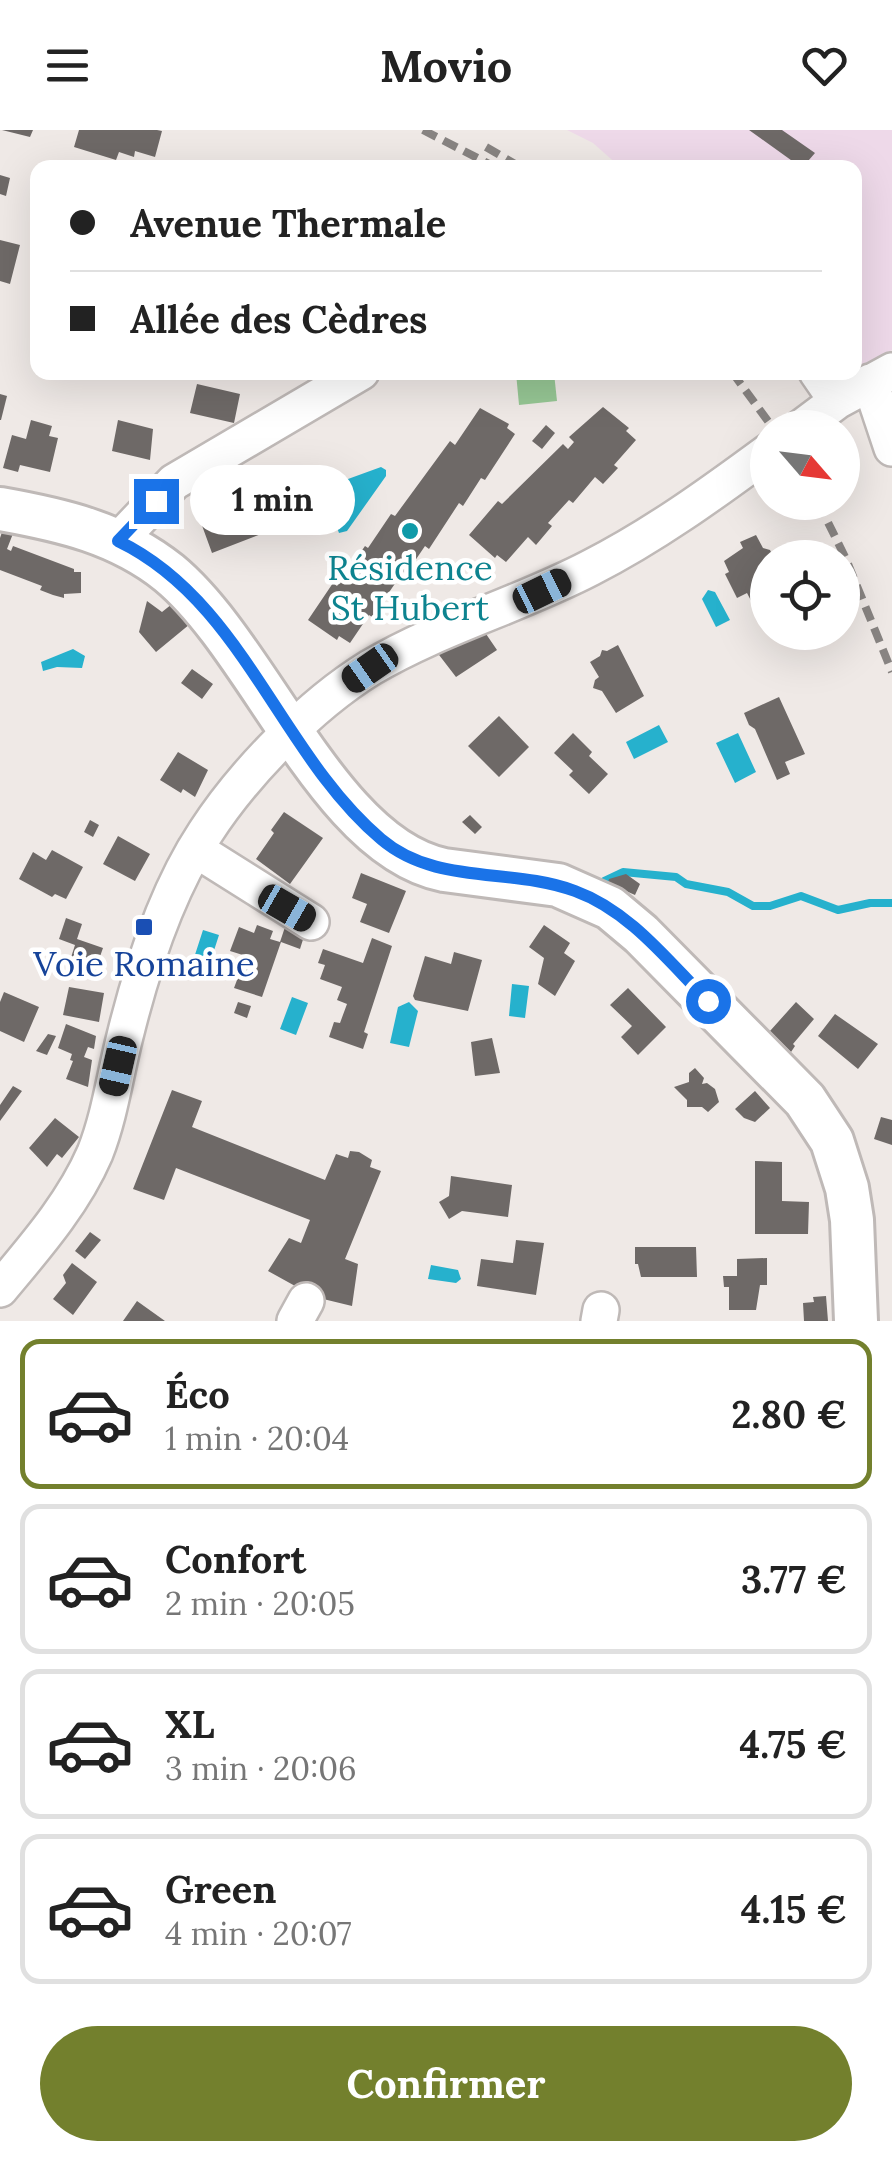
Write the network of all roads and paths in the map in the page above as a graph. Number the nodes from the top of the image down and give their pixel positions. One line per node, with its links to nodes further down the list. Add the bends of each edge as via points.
1 (881, 376): 6 (street)
2 (347, 380): 9 (street, via 174,482)
3 (859, 380): 4 (street)
4 (827, 386): 5 (street)
5 (812, 410)
6 (892, 448)
7 (750, 465): 10 (street, via 594,566 370,668)
8 (0, 509): 9 (main road)
9 (118, 541): 10 (main road, via 190,593)
10 (293, 731): 11 (street, via 244,782); 14 (main road, via 348,806 411,860 558,885 620,914 792,1087 838,1156 852,1220)
11 (195, 849): 12 (street); 13 (street, via 142,974 95,1152 42,1239)
12 (311, 922)
13 (0, 1289)
14 (856, 1321)

